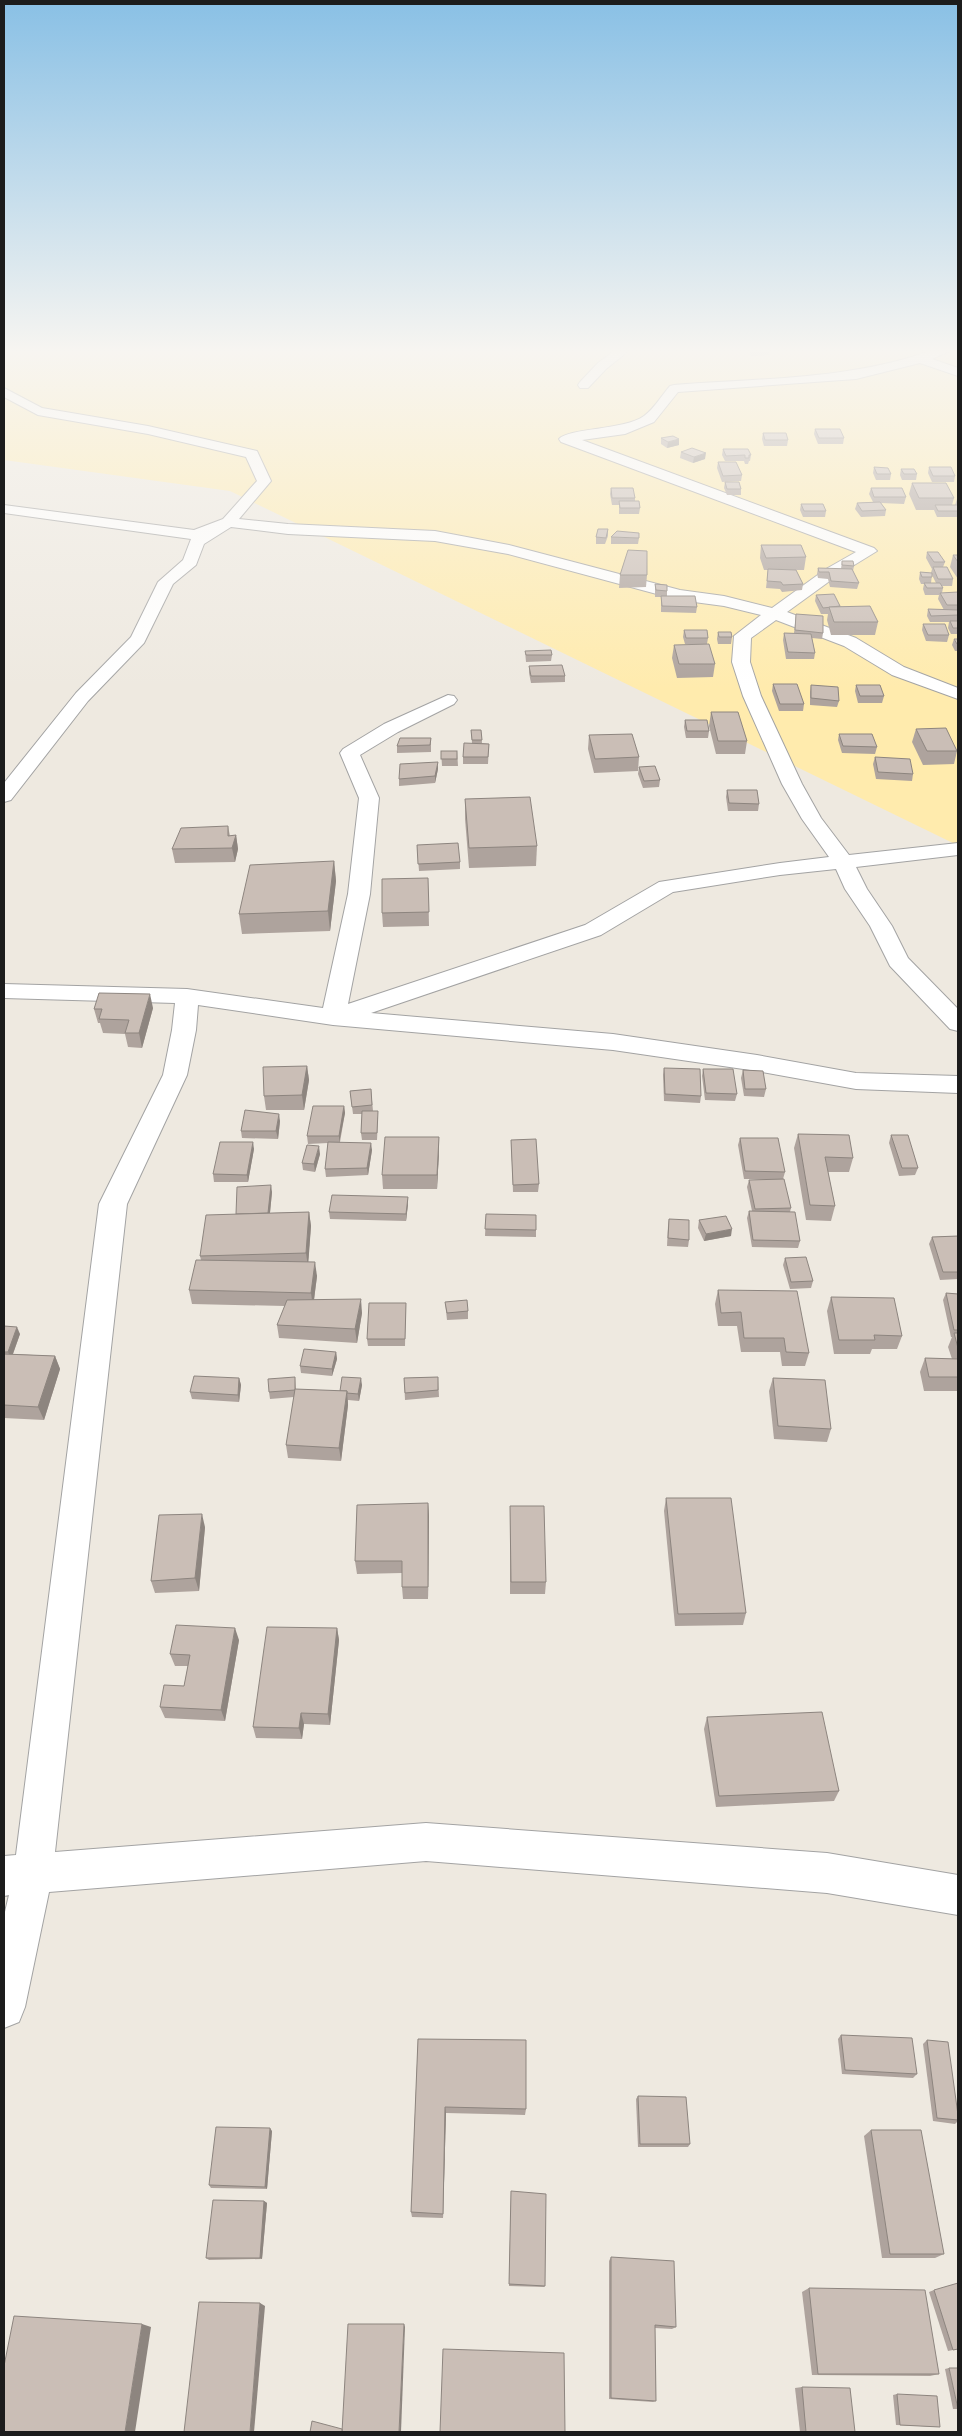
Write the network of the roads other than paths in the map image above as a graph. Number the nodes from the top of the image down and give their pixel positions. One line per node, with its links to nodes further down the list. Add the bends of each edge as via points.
1 (255, 462): 4 (street, via 264,481)
2 (627, 462): 5 (street, via 868,551)
3 (4, 509): 4 (street, via 194,534)
4 (228, 522): 5 (street, via 435,536 509,550 679,595); 8 (street, via 197,542 190,562 166,582 138,639 82,697)
5 (773, 613): 6 (street, via 850,642 898,671); 10 (street, via 742,636 740,662 792,784)
6 (958, 694)
7 (448, 700): 13 (street, via 391,728 350,754 369,798 359,894)
8 (4, 796)
9 (958, 849): 10 (street)
10 (843, 862): 13 (street, via 667,887 593,930); 14 (street, via 898,961)
11 (4, 991): 12 (street)
12 (187, 996): 13 (street); 16 (street, via 175,1076 113,1204)
13 (333, 1017): 15 (street, via 614,1042 856,1081)
14 (958, 1023)
15 (958, 1085)
16 (18, 1875): 17 (street, via 426,1842 827,1873); 18 (street)
17 (958, 1895)
18 (4, 2007)

